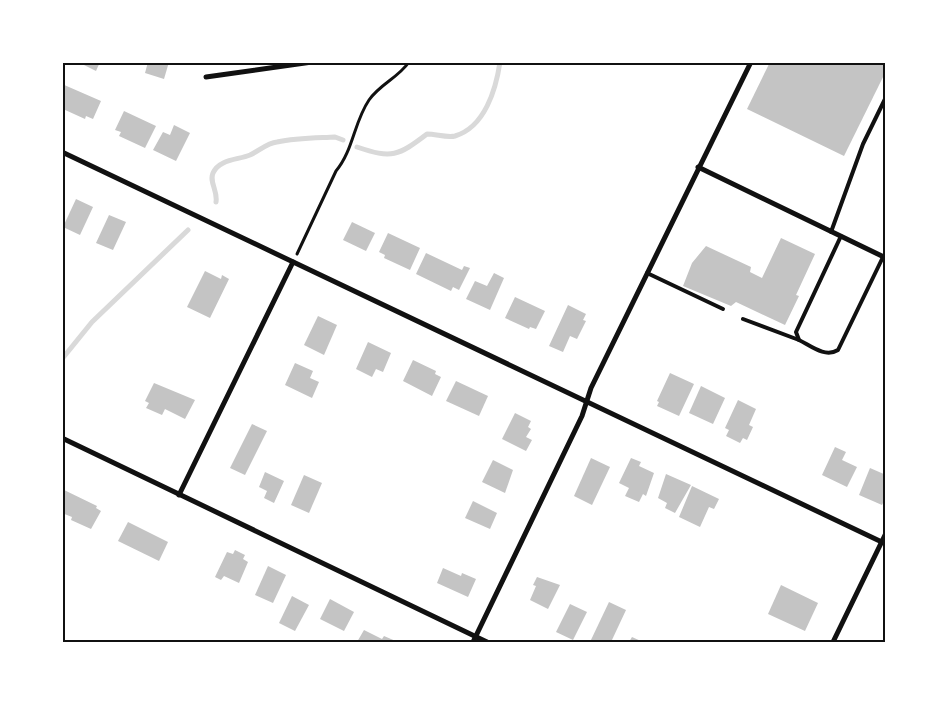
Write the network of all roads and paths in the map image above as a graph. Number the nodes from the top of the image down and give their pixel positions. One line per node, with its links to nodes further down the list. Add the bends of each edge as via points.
1 (312, 62): 4 (street)
2 (409, 62): 11 (path, via 401,74 381,86 369,99 353,131 344,162 336,171)
3 (751, 62): 7 (street)
4 (206, 77)
5 (886, 97): 8 (lane, via 863,144)
6 (62, 152): 11 (street)
7 (698, 167): 8 (street); 12 (street)
8 (832, 232): 9 (street)
9 (841, 236): 10 (street); 15 (lane, via 796,332)
10 (884, 258): 15 (lane, via 838,350 825,353)
11 (293, 262): 16 (street); 18 (street)
12 (647, 273): 13 (lane); 16 (street)
13 (723, 309)
14 (743, 319): 15 (lane)
15 (799, 340)
16 (587, 401): 20 (street); 21 (street)
17 (62, 438): 18 (street)
18 (179, 495): 21 (street)
19 (886, 533): 20 (street)
20 (883, 543): 23 (street)
21 (474, 640): 22 (street)
22 (487, 642)
23 (833, 642)

